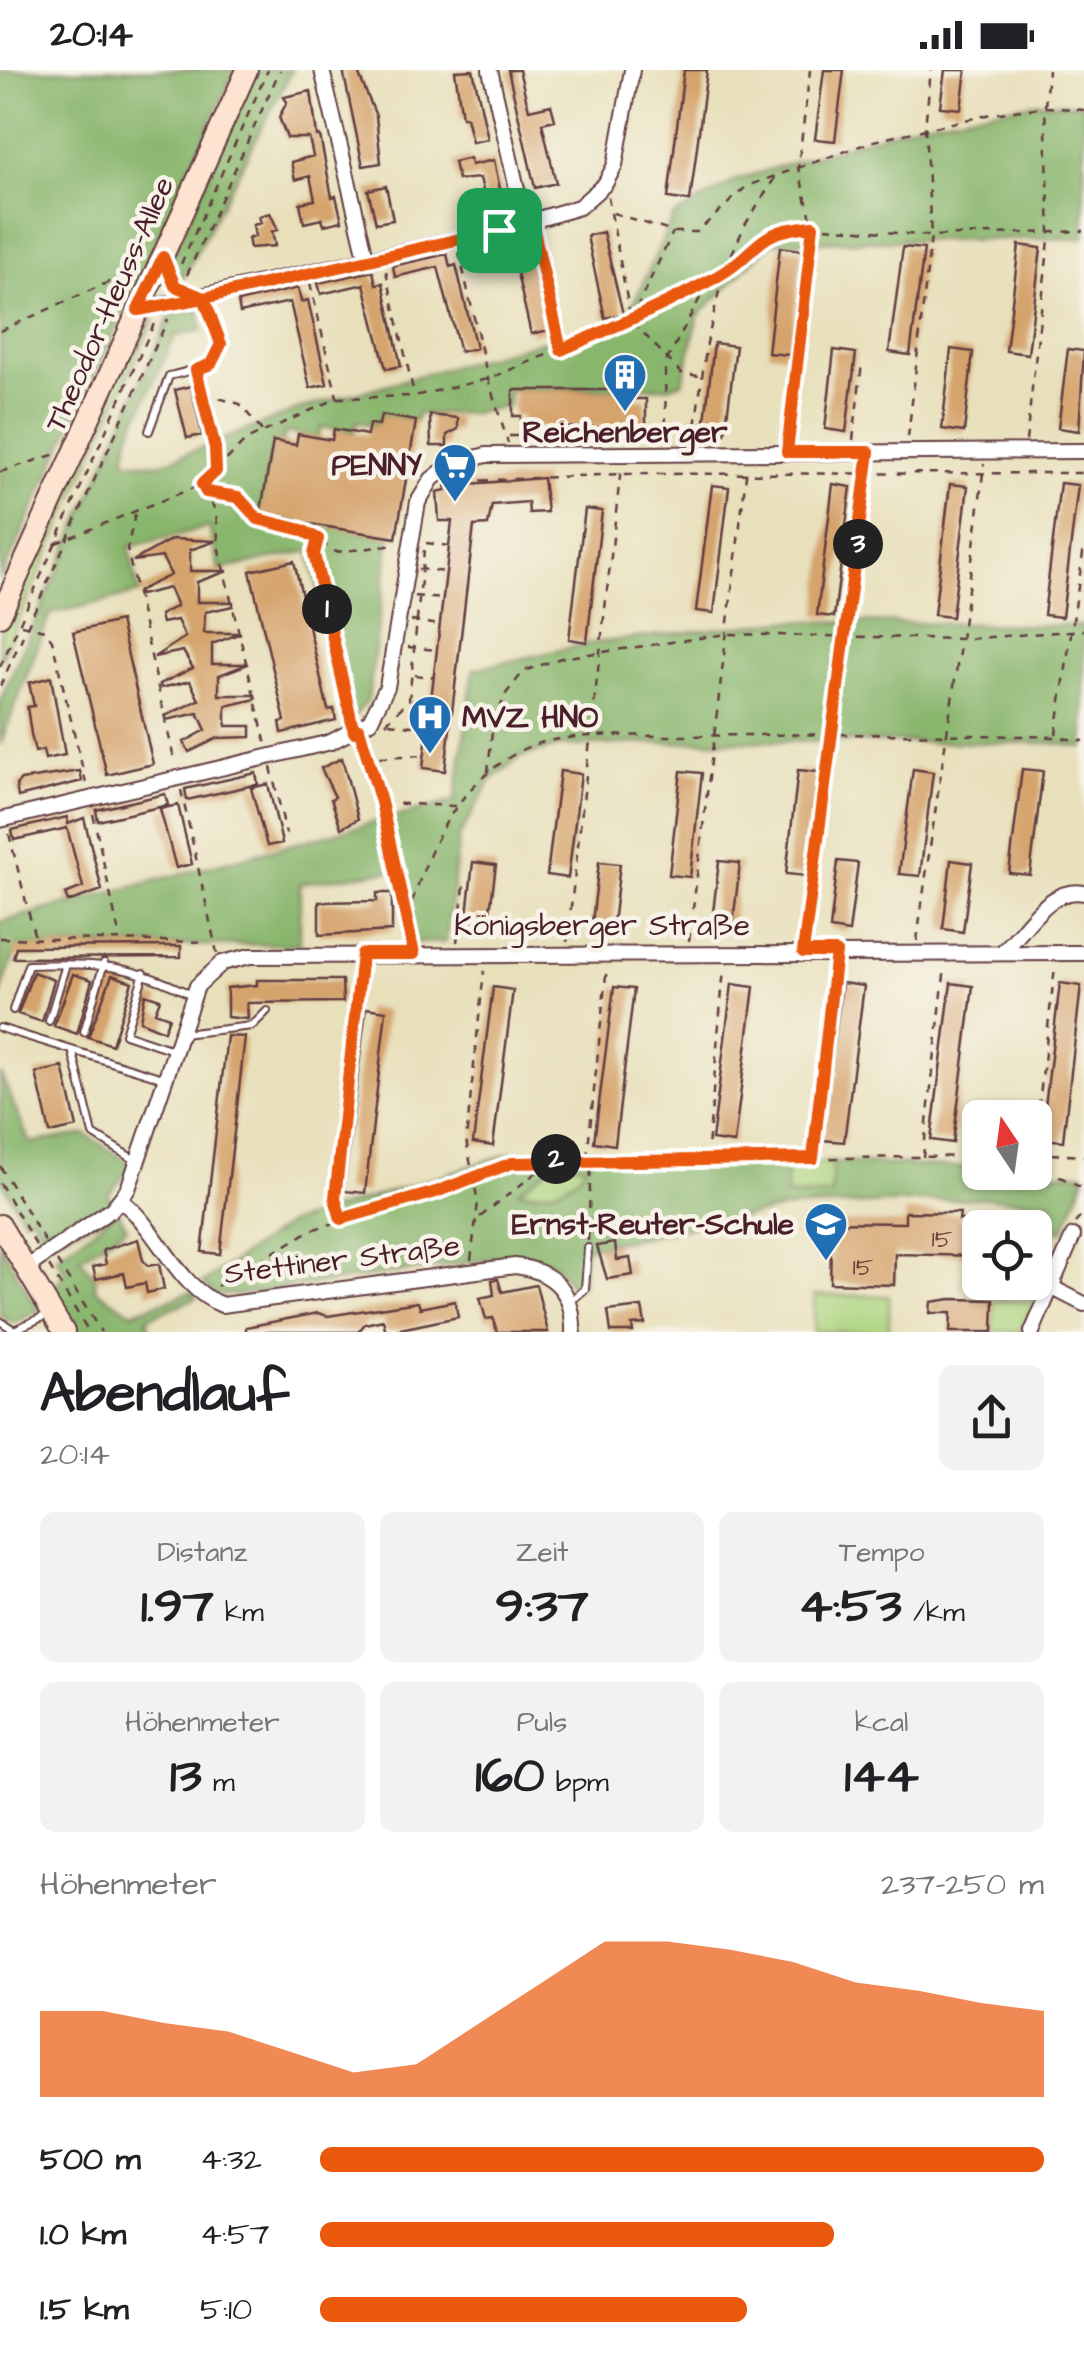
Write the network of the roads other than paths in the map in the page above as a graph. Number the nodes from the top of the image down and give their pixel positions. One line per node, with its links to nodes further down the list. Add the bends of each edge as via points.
1 (248, 70): 6 (main road, Theodor-Heuss-Allee)
2 (322, 70): 7 (street)
3 (490, 70): 5 (street)
4 (632, 70): 5 (street, via 615,165 605,184 580,207)
5 (529, 223): 7 (street)
6 (163, 257): 8 (street, via 177,287); 9 (main road, Theodor-Heuss-Allee)
7 (375, 259): 8 (street)
8 (204, 298): 9 (street); 10 (lane, via 221,344 211,364 169,376)
9 (138, 310): 12 (main road, Theodor-Heuss-Allee)
10 (149, 430)
11 (1084, 451): 13 (street, via 471,456 440,472 418,502 382,699 357,730 179,780)
12 (10, 620)
13 (2, 819)
14 (1084, 893): 15 (street, via 1052,899)
15 (1003, 951): 16 (street, Königsberger Straße); 20 (street, Königsberger Straße, via 250,956 222,964)
16 (1084, 953)
17 (104, 963): 18 (lane); 19 (lane); 25 (lane)
18 (66, 964): 21 (lane, via 28,965); 23 (lane)
19 (144, 973): 20 (lane); 27 (lane, via 126,1034)
20 (193, 996): 26 (street)
21 (13, 1010)
22 (267, 1010): 26 (lane, via 252,1026)
23 (49, 1021)
24 (0, 1028): 28 (lane)
25 (84, 1032)
26 (181, 1034): 27 (street)
27 (176, 1050): 29 (street)
28 (73, 1052): 29 (lane); 30 (lane, via 92,1134)
29 (166, 1080): 30 (street)
30 (140, 1163): 31 (street)
31 (120, 1200): 35 (street); 38 (street, Stettiner Straße, via 205,1297 232,1305 530,1268 558,1281)
32 (0, 1225): 35 (main road)
33 (1073, 1236): 36 (street)
34 (588, 1248): 38 (lane, via 585,1289)
35 (26, 1268): 40 (main road)
36 (1052, 1287): 39 (street)
37 (1046, 1300): 44 (street)
38 (570, 1302): 43 (street)
39 (1084, 1304)
40 (53, 1312): 41 (lane, via 20,1329); 42 (main road)
41 (0, 1322)
42 (64, 1332)
43 (573, 1332)
44 (1032, 1332)

